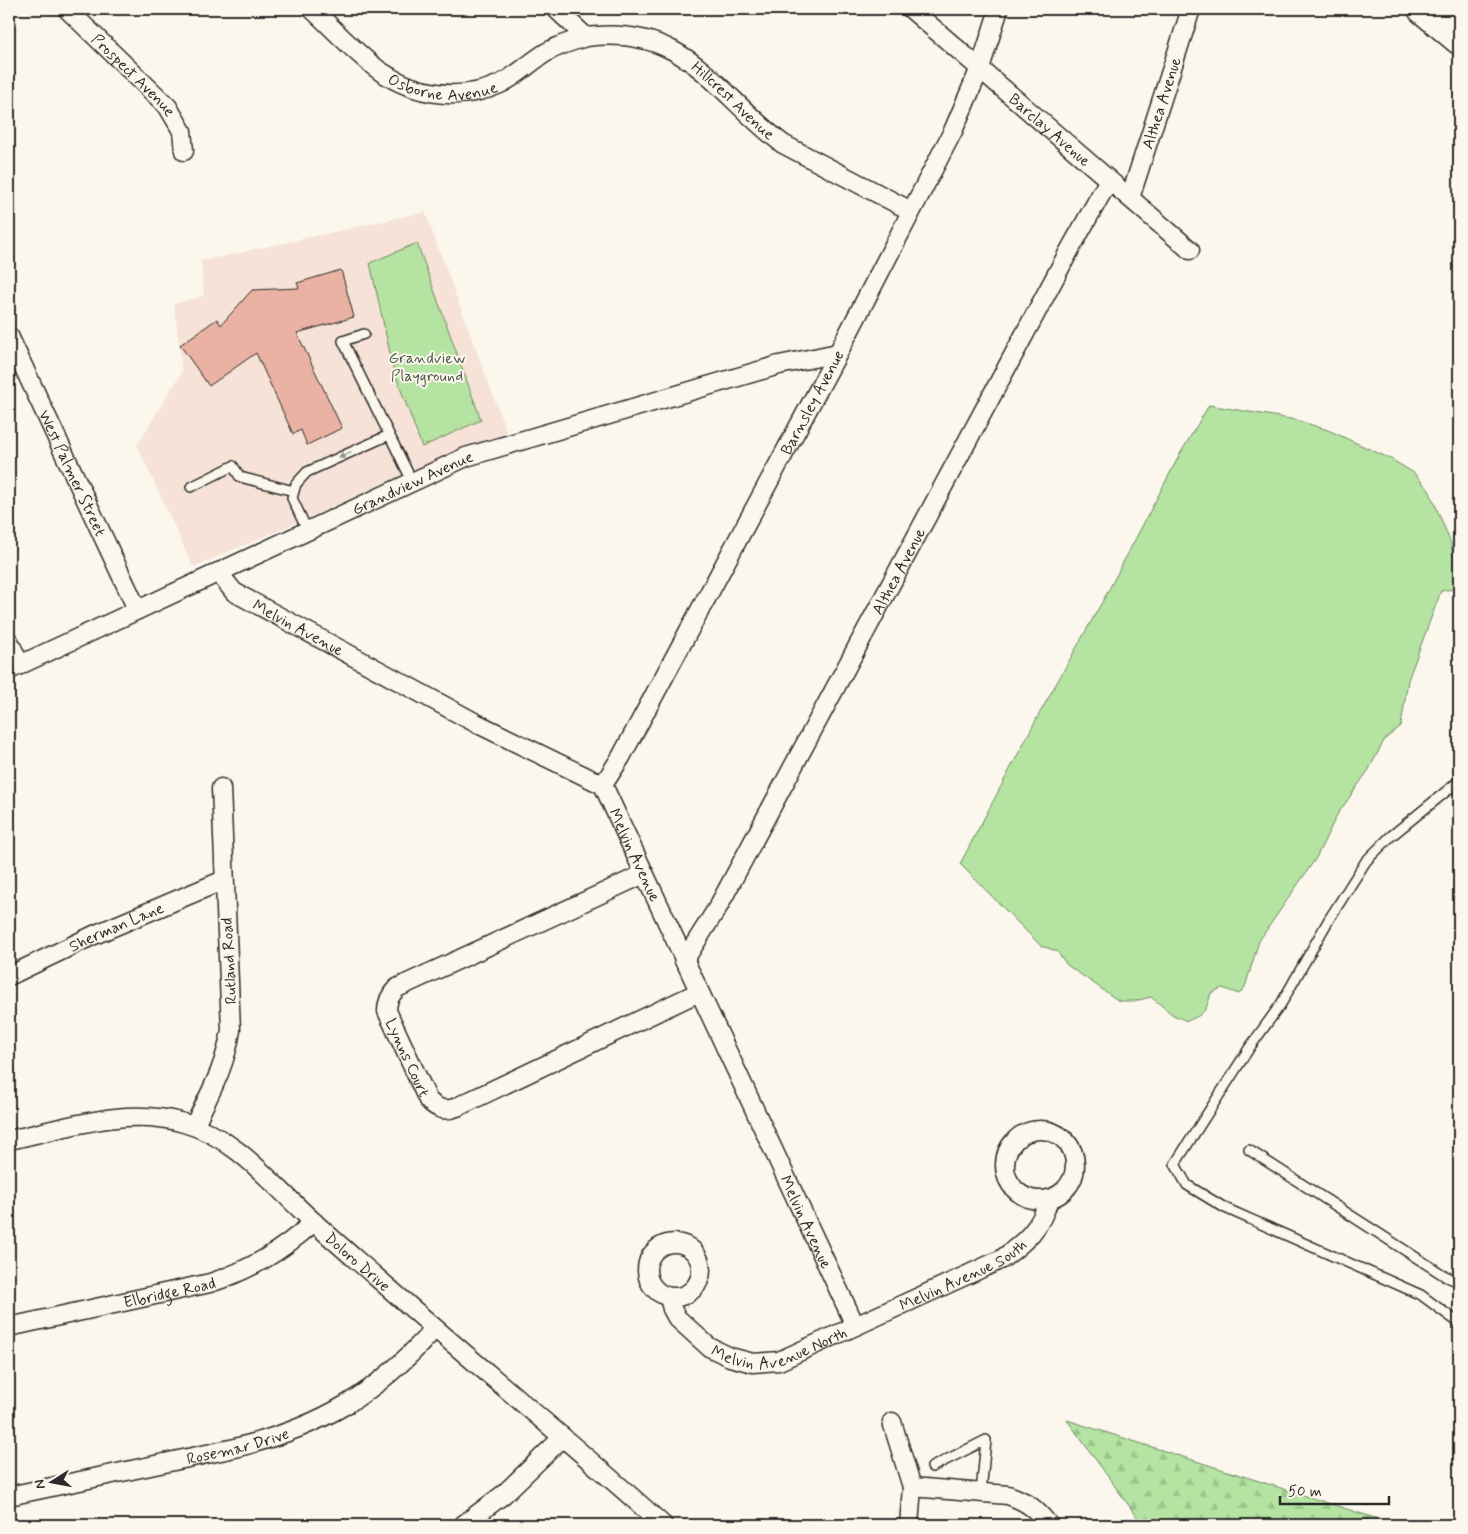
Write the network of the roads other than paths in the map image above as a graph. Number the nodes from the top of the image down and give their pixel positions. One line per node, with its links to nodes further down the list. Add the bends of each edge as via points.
1 (66, 9): 11 (street, Prospect Avenue, via 168,107 182,131)
2 (312, 9): 8 (street, Osborne Avenue, via 380,70 410,87 444,94 481,91 500,84 546,53)
3 (556, 9): 8 (street)
4 (911, 9): 10 (street, Barclay Avenue)
5 (1000, 9): 10 (street, Barnsley Avenue)
6 (1192, 9): 13 (street, Althea Avenue)
7 (1422, 9): 9 (main road)
8 (586, 37): 14 (street, Hillcrest Avenue, via 631,35 676,51 719,85 783,144)
9 (1459, 40)
10 (980, 68): 12 (street, Barclay Avenue); 14 (street, Barnsley Avenue, via 953,131)
11 (184, 150)
12 (1109, 180): 13 (street, Barclay Avenue); 33 (street, Althea Avenue, via 718,906)
13 (1130, 198): 15 (street, Barclay Avenue)
14 (911, 211): 18 (street, Barnsley Avenue)
15 (1190, 250)
16 (364, 334): 19 (lane, via 343,341)
17 (9, 336): 25 (street, West Palmer Street)
18 (838, 353): 20 (street, Grandview Avenue, via 779,365 502,446 466,457); 29 (street, Barnsley Avenue)
19 (389, 435): 20 (lane); 22 (lane, one-way to 22, via 307,472 299,479)
20 (412, 481): 23 (street, Grandview Avenue)
21 (191, 487): 22 (lane, via 233,466 240,477)
22 (294, 491): 23 (lane, via 292,498)
23 (307, 530): 24 (street, Grandview Avenue)
24 (218, 572): 25 (street, Grandview Avenue); 29 (street, Melvin Avenue, via 234,592 476,723)
25 (137, 610): 27 (street, Grandview Avenue)
26 (9, 642): 27 (street)
27 (14, 667)
28 (1459, 781): 43 (lane, via 1390,836 1366,861 1281,1004 1175,1164 1187,1185 1224,1208 1421,1295)
29 (603, 785): 31 (street, Melvin Avenue)
30 (221, 788): 32 (street, Rutland Road)
31 (644, 874): 33 (street, Melvin Avenue); 35 (street, Lynns Court, via 397,988 391,994 387,1010 428,1100 434,1106 452,1109)
32 (224, 880): 34 (street, Sherman Lane, via 94,935); 36 (street, Rutland Road, via 231,1030 220,1074)
33 (684, 960): 35 (street, Melvin Avenue)
34 (9, 976)
35 (699, 992): 44 (street, Melvin Avenue)
36 (194, 1126): 37 (street, Doloro Drive, via 163,1118 121,1116); 40 (street, Doloro Drive, via 240,1154)
37 (9, 1140)
38 (1249, 1150): 41 (lane)
39 (1049, 1199): 39 (street, via 1029,1199 1018,1193 1006,1175 1004,1162 1008,1150 1024,1133 1040,1129 1052,1132 1071,1147 1075,1159 1071,1182 1064,1191); 44 (street, Melvin Avenue South, via 1038,1226 1002,1259)
40 (314, 1222): 45 (street, Elbridge Road, via 274,1254 232,1276); 46 (street, Doloro Drive)
41 (1459, 1282)
42 (669, 1296): 44 (street, Melvin Avenue North, via 677,1318 709,1347 753,1363 779,1361)
43 (1459, 1323)
44 (855, 1325)
45 (9, 1326)
46 (434, 1329): 48 (street, Doloro Drive); 52 (street, Rosemar Drive, via 372,1389 348,1405 293,1431 235,1448)
47 (892, 1422): 50 (street)
48 (563, 1437): 53 (street, via 504,1494); 54 (street, Doloro Drive)
49 (932, 1467): 51 (lane, via 986,1440)
50 (912, 1487): 51 (street); 55 (street)
51 (981, 1493): 56 (street, via 1008,1495 1022,1500)
52 (9, 1496)
53 (464, 1525)
54 (662, 1525)
55 (909, 1525)
56 (1049, 1525)

